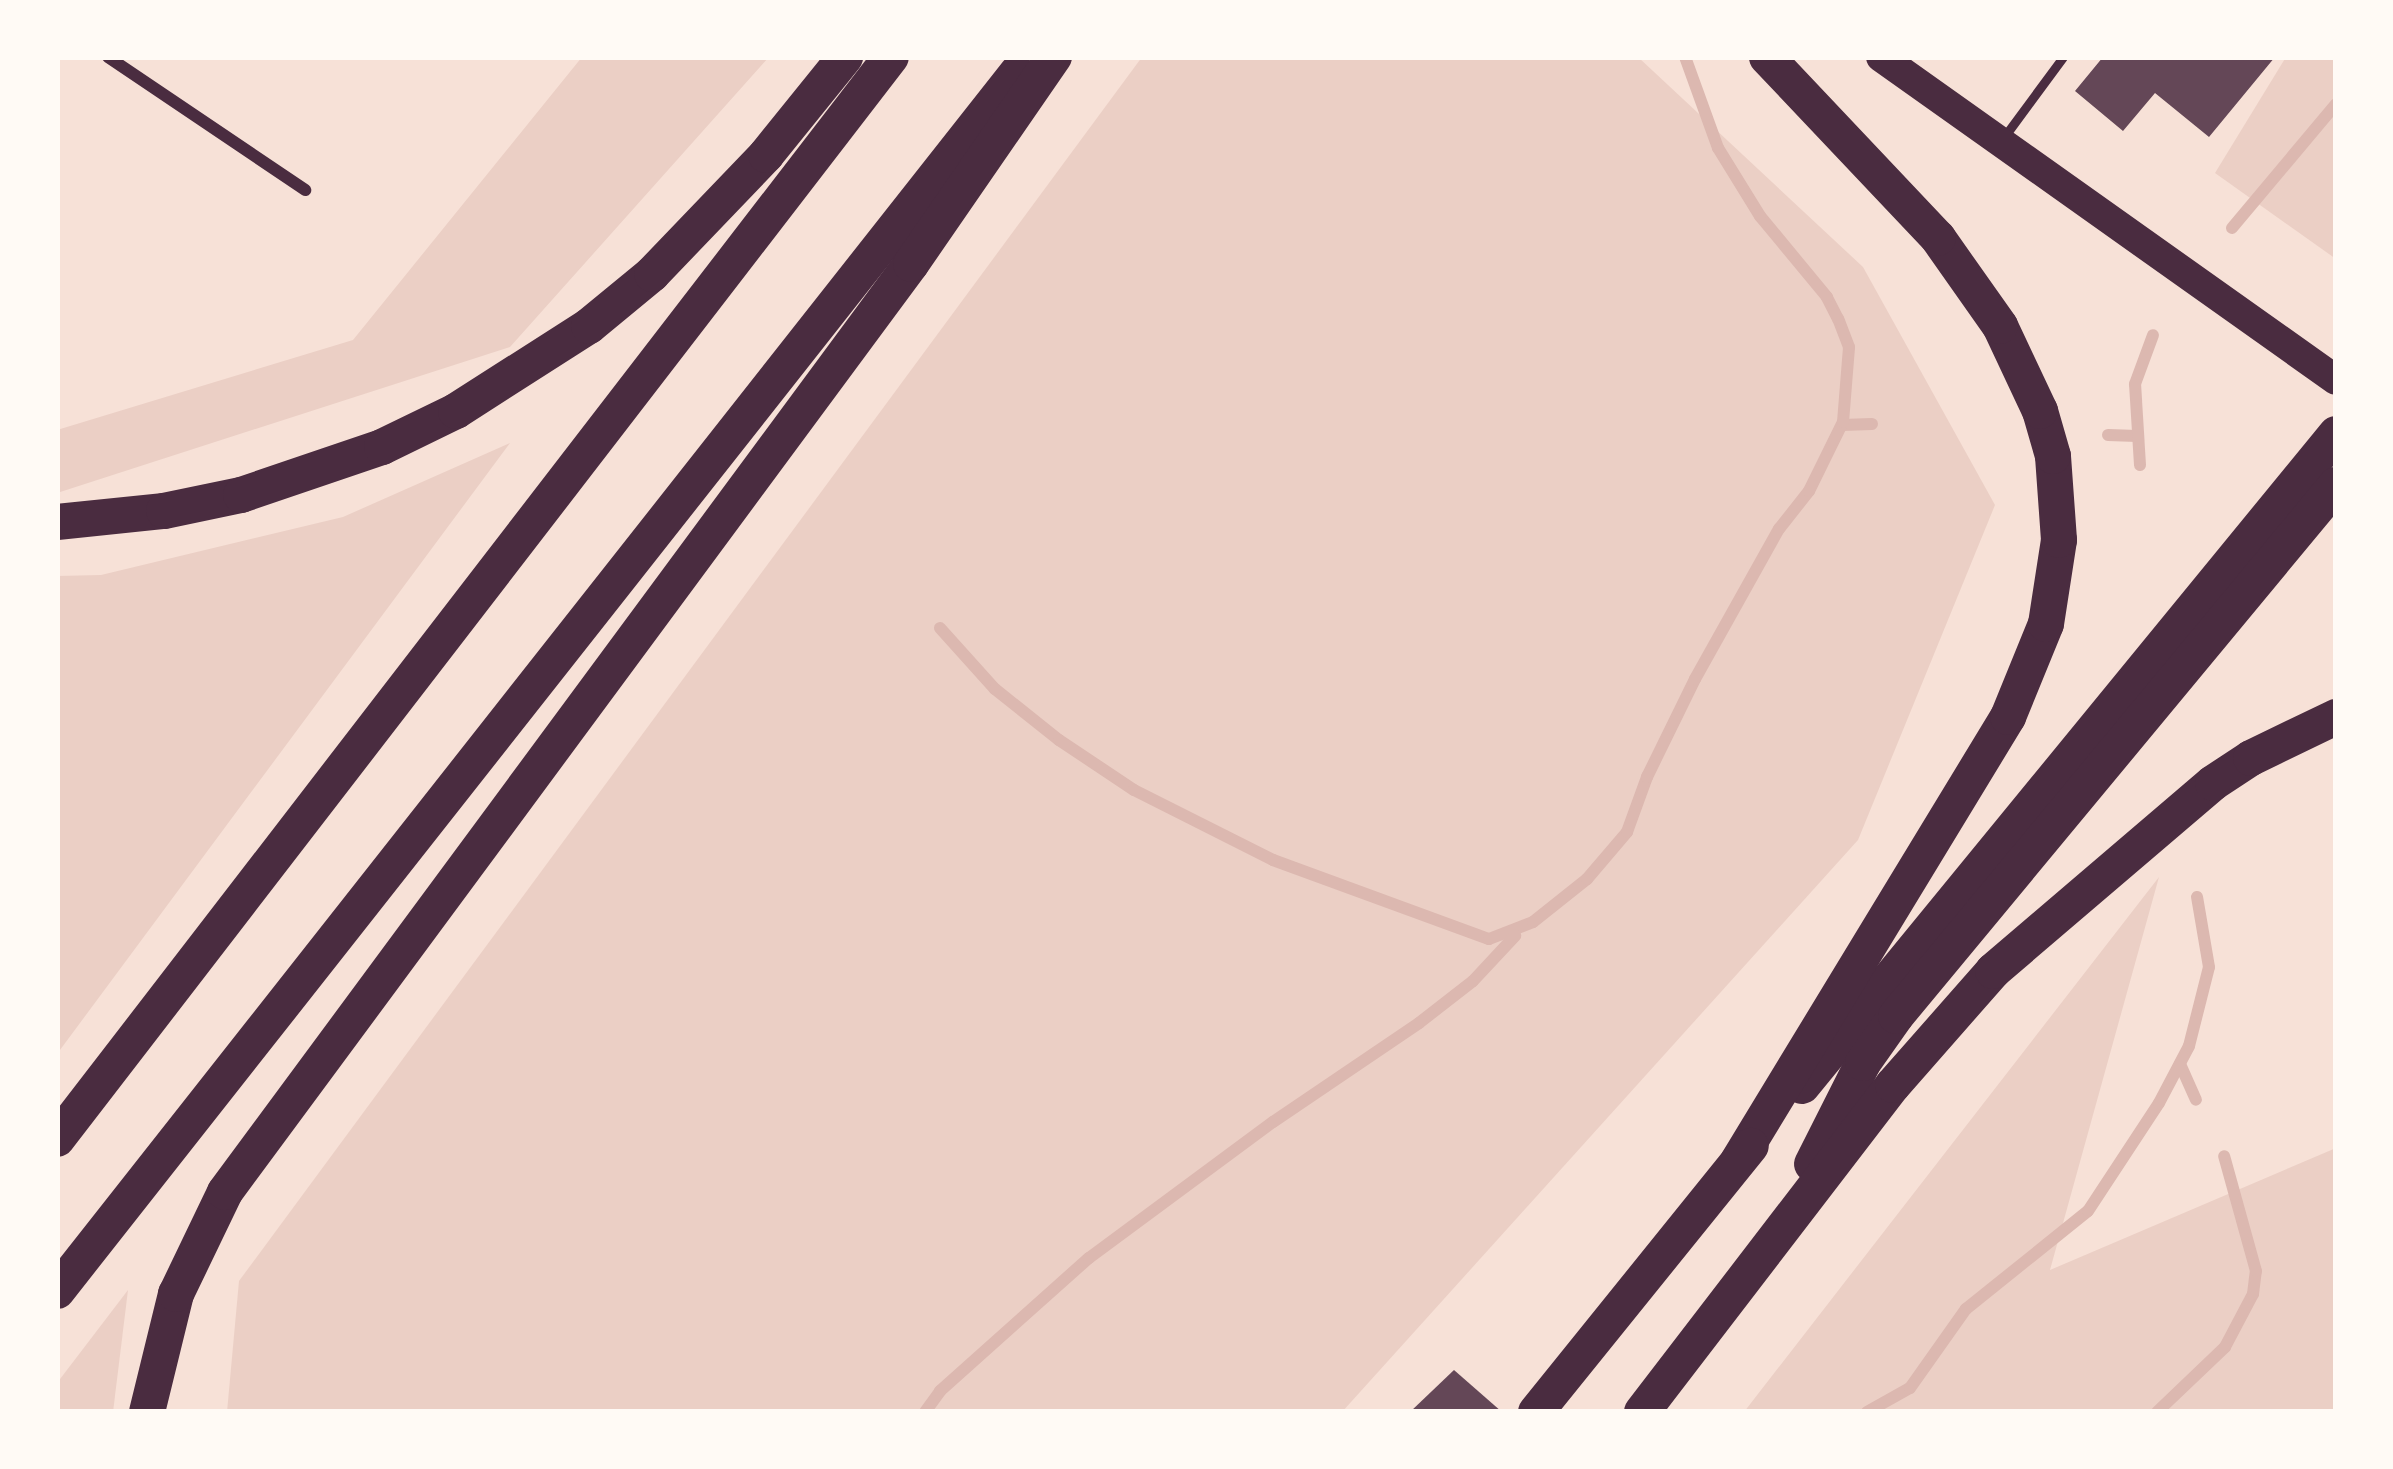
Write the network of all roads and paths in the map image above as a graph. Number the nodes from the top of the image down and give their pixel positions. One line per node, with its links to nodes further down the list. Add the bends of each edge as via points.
1 (108, 57): 10 (street)
2 (845, 57): 15 (highway, via 766,155 652,274 473,401 382,447 241,496)
3 (891, 57): 17 (highway)
4 (1029, 57): 20 (highway)
5 (1054, 57): 21 (highway, via 911,265 224,1192 176,1294)
6 (1767, 57): 18 (highway, via 1938,238 2000,326 2053,456 2060,540 2046,625 2008,717)
7 (1882, 57): 9 (main road)
8 (2063, 57): 9 (lane)
9 (2001, 142): 11 (main road)
10 (305, 190)
11 (2336, 380)
12 (2336, 434): 14 (highway)
13 (2336, 485): 14 (highway)
14 (2296, 508): 18 (highway); 19 (highway, via 1885,1032)
15 (57, 522)
16 (2336, 717): 19 (highway, via 2213,784 1993,970 1892,1085)
17 (57, 1139)
18 (1738, 1161): 22 (highway)
19 (1770, 1248): 23 (highway)
20 (57, 1291)
21 (148, 1412)
22 (1536, 1412)
23 (1642, 1412)

